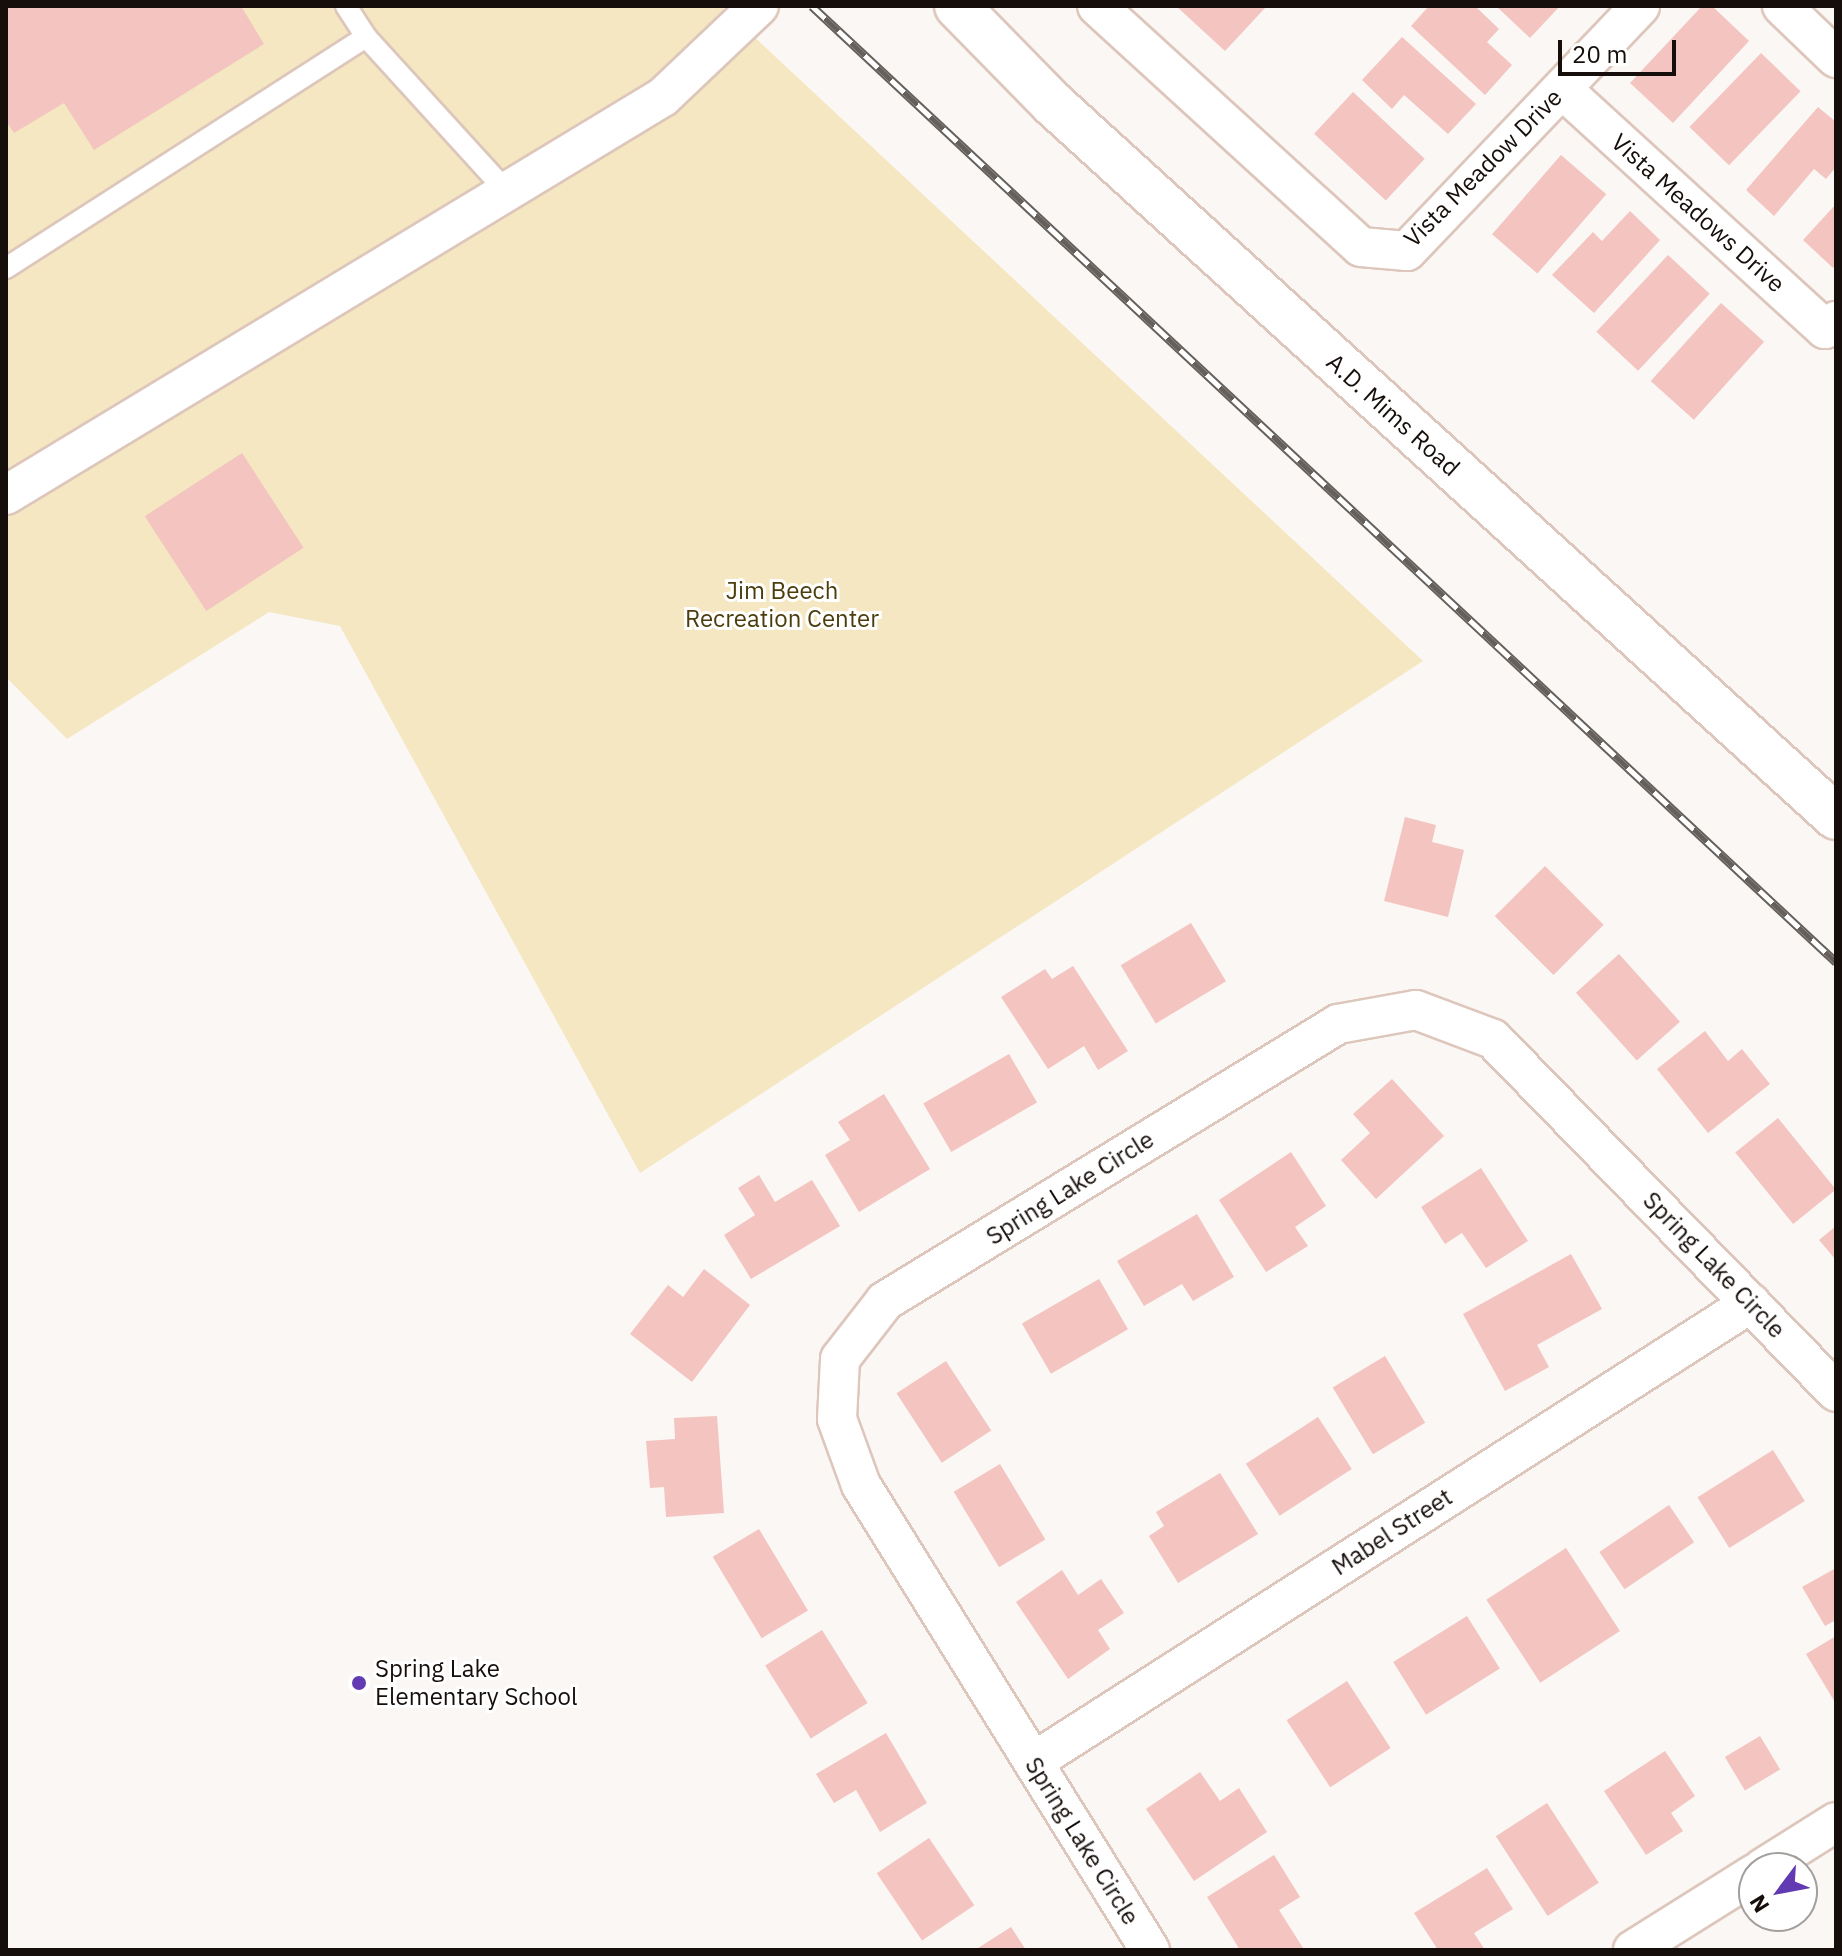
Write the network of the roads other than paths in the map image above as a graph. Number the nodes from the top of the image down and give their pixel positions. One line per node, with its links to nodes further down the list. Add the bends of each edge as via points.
1 (346, 6): 7 (lane)
2 (759, 6): 10 (street, via 663,97)
3 (957, 6): 14 (street, A.D. Mims Road, via 1065,115)
4 (1097, 6): 9 (street, Vista Meadow Drive, via 1361,247 1407,251)
5 (1640, 6): 9 (street, Vista Meadow Drive)
6 (1782, 6): 8 (street)
7 (366, 37): 10 (lane); 11 (lane)
8 (1836, 58)
9 (1562, 89): 12 (street, Vista Meadows Drive, via 1825,329)
10 (505, 190): 13 (street)
11 (6, 268)
12 (1836, 321)
13 (6, 495)
14 (1836, 817)
15 (1751, 1303): 16 (street, Spring Lake Circle); 17 (street, Mabel Street); 17 (street, Spring Lake Circle, via 1493,1039 1416,1010 1338,1024 885,1301 840,1359 837,1419 861,1485)
16 (1836, 1392)
17 (1033, 1762): 21 (street, Spring Lake Circle)
18 (1836, 1822): 19 (street)
19 (1788, 1852)
20 (1738, 1884): 22 (street)
21 (1150, 1950)
22 (1633, 1950)

